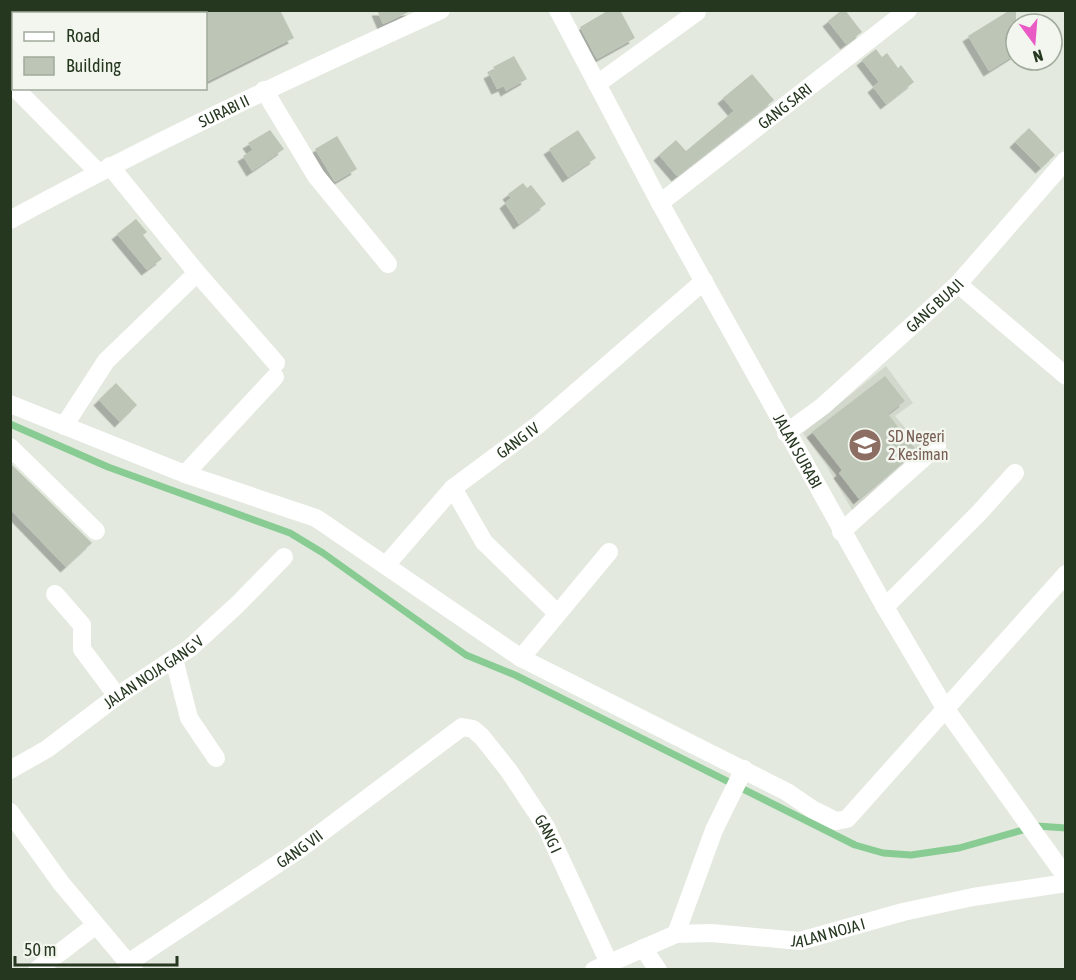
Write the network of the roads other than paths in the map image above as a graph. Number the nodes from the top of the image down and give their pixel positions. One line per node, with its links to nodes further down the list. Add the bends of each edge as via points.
1 (441, 10): 7 (street, SURABI II)
2 (558, 10): 5 (street, JALAN SURABI)
3 (908, 10): 10 (street, GANG SARI)
4 (697, 12): 5 (street)
5 (597, 84): 10 (street, JALAN SURABI)
6 (16, 90): 9 (street)
7 (264, 90): 9 (street, SURABI II); 12 (street, via 316,176)
8 (1065, 160): 15 (street, GANG BUAJI)
9 (104, 169): 11 (street, SURABI II); 13 (street)
10 (660, 203): 14 (street, JALAN SURABI)
11 (10, 220)
12 (388, 264)
13 (196, 273): 18 (street, via 106,361); 23 (street, via 275,370)
14 (704, 281): 19 (street, JALAN SURABI); 24 (street, GANG IV, via 538,425)
15 (958, 284): 16 (street); 19 (street, GANG BUAJI, via 823,406)
16 (1065, 376)
17 (10, 404): 18 (street)
18 (64, 426): 23 (street)
19 (786, 433): 26 (street, JALAN SURABI)
20 (937, 446): 26 (street)
21 (10, 447): 25 (street)
22 (1015, 473): 32 (street)
23 (185, 474): 29 (street, via 307,514)
24 (453, 488): 29 (street, GANG IV); 33 (street, via 484,542)
25 (96, 531)
26 (841, 532): 32 (street, JALAN SURABI)
27 (609, 552): 33 (street)
28 (284, 558): 35 (street, JALAN NOJA GANG V, via 216,625)
29 (386, 565): 34 (street)
30 (1065, 574): 37 (street)
31 (55, 594): 36 (street, via 82,626 82,649)
32 (885, 607): 37 (street, JALAN SURABI)
33 (556, 612): 34 (street)
34 (521, 657): 41 (street)
35 (174, 659): 36 (street, JALAN NOJA GANG V); 39 (street, via 189,718)
36 (117, 696): 40 (street, JALAN NOJA GANG V, via 47,749)
37 (945, 708): 41 (street, via 847,819 836,821); 43 (street, JALAN SURABI)
38 (462, 727): 48 (street, GANG VII, via 297,851); 49 (street, GANG I, via 473,729 482,737 534,807 561,856)
39 (216, 758)
40 (10, 770)
41 (742, 773): 46 (street, via 699,866)
42 (10, 812): 45 (street)
43 (1060, 869)
44 (1065, 884): 46 (street, JALAN NOJA I, via 903,912 800,941)
45 (96, 925): 48 (street); 50 (street)
46 (676, 934): 47 (street, JALAN NOJA I)
47 (643, 948): 49 (street, JALAN NOJA I); 51 (street)
48 (131, 966)
49 (601, 966)
50 (37, 969)
51 (658, 969)

